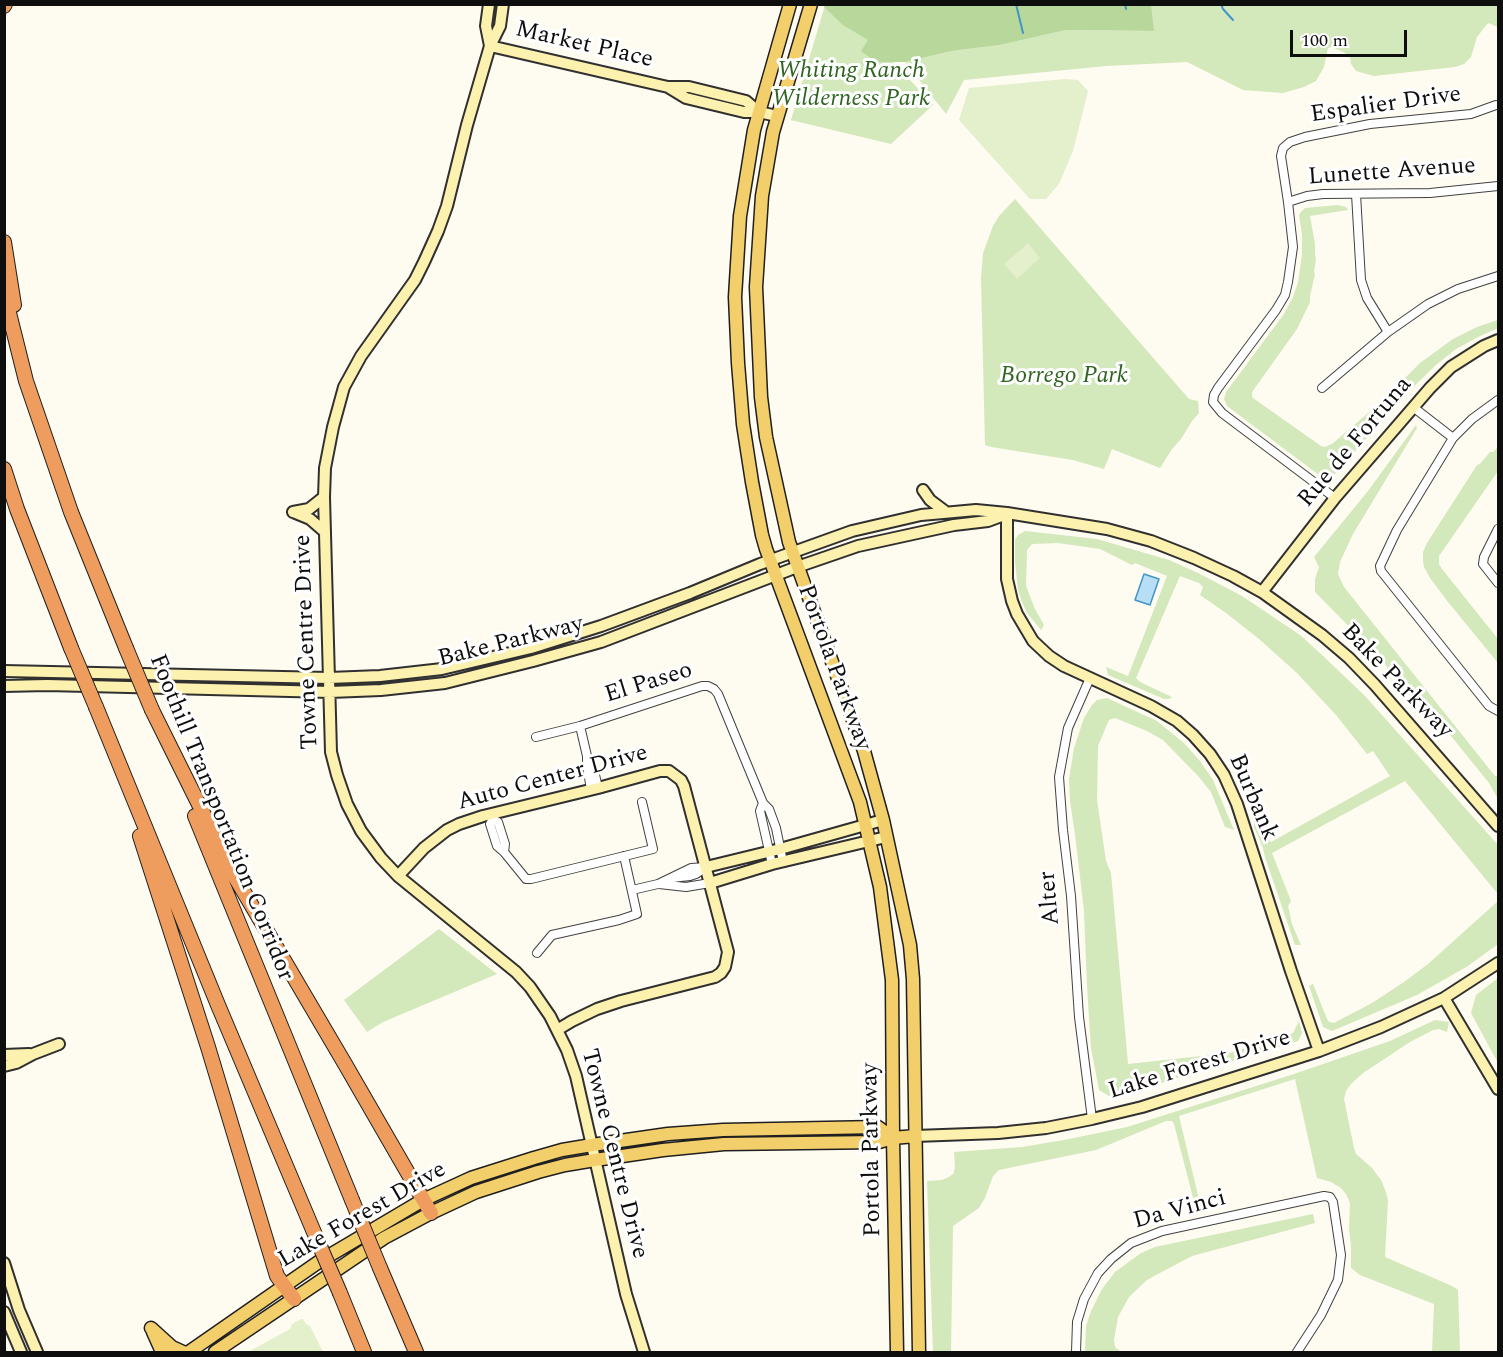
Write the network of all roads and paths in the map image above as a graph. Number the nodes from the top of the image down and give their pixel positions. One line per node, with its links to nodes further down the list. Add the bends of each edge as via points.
1 (489, 4): 5 (main road, Towne Centre Drive, via 486,26)
2 (503, 4): 5 (main road, Towne Centre Drive, via 500,26)
3 (790, 4): 7 (main road, Portola Parkway)
4 (811, 4): 8 (main road, Portola Parkway)
5 (490, 46): 7 (main road, Market Place, via 668,87 686,98); 24 (main road, Towne Centre Drive, via 438,231 415,280 344,387 325,468)
6 (1496, 105): 11 (street, Espalier Drive, via 1471,114 1370,124 1290,142 1281,156)
7 (759, 112): 8 (main road, Market Place); 33 (main road, Portola Parkway, via 740,216 735,297 743,424 762,535)
8 (777, 116): 32 (main road, Portola Parkway, via 762,196 756,287 766,437)
9 (1498, 186): 10 (street, Lunette Avenue, via 1431,193)
10 (1356, 194): 11 (street, Lunette Avenue, via 1307,196); 15 (street, via 1361,280)
11 (1288, 202): 25 (street, via 1293,248 1285,295 1218,388 1213,402 1222,413)
12 (4, 242): 17 (highway)
13 (1498, 276): 15 (street, via 1428,304)
14 (4, 293): 17 (highway, Foothill Transportation Corridor)
15 (1388, 332): 18 (street)
16 (1498, 340): 20 (main road, Rue de Fortuna, via 1450,367)
17 (26, 381): 45 (highway, Foothill Transportation Corridor, bridge, via 70,512)
18 (1322, 388)
19 (1498, 400): 21 (street)
20 (1413, 407): 21 (street); 25 (main road, Rue de Fortuna)
21 (1453, 438): 46 (street, via 1397,530 1380,566 1489,706)
22 (4, 469): 51 (highway, bridge)
23 (923, 490): 26 (main road)
24 (324, 497): 31 (main road, Towne Centre Drive); 31 (main road, via 309,509 293,512 310,519)
25 (1335, 498): 37 (main road, Rue de Fortuna)
26 (946, 512): 27 (main road, Bake Parkway); 28 (main road, Bake Parkway)
27 (1007, 513): 29 (main road, Bake Parkway); 37 (main road, Bake Parkway, via 1150,540); 42 (main road, Burbank, via 1007,579 1021,623 1048,656)
28 (921, 515): 29 (main road); 32 (main road, Bake Parkway, via 852,531)
29 (988, 521): 34 (main road, Bake Parkway, via 858,546)
30 (1498, 529): 36 (street, via 1483,564)
31 (325, 532): 41 (main road, Towne Centre Drive)
32 (792, 552): 33 (main road, Bake Parkway); 34 (main road, Portola Parkway)
33 (771, 560): 35 (main road, Portola Parkway); 38 (main road, Bake Parkway)
34 (797, 567): 35 (main road, Bake Parkway); 53 (main road, Portola Parkway, via 864,751)
35 (776, 575): 39 (main road, Bake Parkway, via 601,642); 54 (main road, Portola Parkway)
36 (1498, 583)
37 (1262, 592): 55 (main road, Bake Parkway, via 1349,658)
38 (601, 626): 39 (main road, via 589,636); 41 (main road, Bake Parkway, via 442,669)
39 (533, 661): 44 (main road, Bake Parkway, via 445,683)
40 (4, 671): 41 (main road, Bake Parkway)
41 (329, 678): 44 (main road, Towne Centre Drive)
42 (1090, 678): 72 (main road, Burbank, via 1177,721 1194,735 1224,775); 78 (street, Alter, via 1068,728 1059,777 1079,1017)
43 (4, 686): 44 (main road, Bake Parkway)
44 (330, 692): 62 (main road, Towne Centre Drive, via 331,752 336,775 362,831)
45 (152, 710): 83 (highway, via 235,877); 96 (highway, Foothill Transportation Corridor, bridge)
46 (1498, 711)
47 (580, 726): 48 (street, El Paseo); 49 (street, El Paseo); 58 (street, El Paseo, via 702,686 714,689 769,809)
48 (536, 737)
49 (595, 789): 52 (main road, Auto Center Drive); 61 (main road, Auto Center Drive, via 660,771 675,775 684,786)
50 (642, 802): 59 (street, via 653,849)
51 (136, 807): 86 (highway, via 150,871 277,1275); 95 (highway, bridge)
52 (492, 817): 59 (street, via 498,822 504,852 526,879); 62 (main road, Auto Center Drive, via 447,830)
53 (883, 820): 54 (main road); 56 (main road, Portola Parkway)
54 (866, 825): 57 (main road, Portola Parkway); 58 (main road)
55 (1498, 826)
56 (886, 837): 57 (main road); 79 (main road, Portola Parkway, via 910,945)
57 (869, 841): 60 (main road); 80 (main road, Portola Parkway, via 880,887 892,980)
58 (775, 851): 60 (street, El Paseo); 61 (main road)
59 (624, 856): 65 (street)
60 (778, 863): 63 (main road)
61 (706, 867): 63 (main road, Auto Center Drive); 64 (street, via 691,868)
62 (398, 876): 69 (main road, Towne Centre Drive, via 516,972)
63 (710, 883): 64 (street, via 686,887); 69 (main road, Auto Center Drive, via 728,952 721,973 597,1009)
64 (658, 884): 65 (street)
65 (632, 890): 66 (street, via 637,914 552,935)
66 (537, 953)
67 (1498, 963): 68 (main road, Lake Forest Drive)
68 (1444, 998): 72 (main road, Lake Forest Drive); 77 (main road)
69 (557, 1030): 81 (main road, Towne Centre Drive, via 576,1076)
70 (59, 1044): 74 (main road)
71 (4, 1048): 73 (main road)
72 (1320, 1051): 78 (main road, Lake Forest Drive)
73 (19, 1054): 74 (main road); 75 (main road)
74 (33, 1054): 76 (main road)
75 (4, 1055)
76 (4, 1066)
77 (1498, 1089)
78 (1092, 1119): 79 (main road, Lake Forest Drive, via 998,1133)
79 (915, 1136): 80 (main road, Lake Forest Drive); 99 (main road, Portola Parkway)
80 (892, 1138): 81 (main road, Lake Forest Drive, via 878,1127 734,1130); 82 (main road, Lake Forest Drive, via 879,1142 724,1144); 98 (main road, Portola Parkway)
81 (591, 1145): 82 (main road, Towne Centre Drive); 83 (main road, Lake Forest Drive, via 481,1175)
82 (595, 1160): 84 (main road, Lake Forest Drive, via 538,1172 476,1192); 97 (main road, Towne Centre Drive)
83 (423, 1200): 84 (highway); 86 (main road, Lake Forest Drive)
84 (431, 1213): 87 (main road, Lake Forest Drive, via 384,1238)
85 (4, 1263): 90 (main road)
86 (284, 1285): 87 (highway); 93 (main road, Lake Forest Drive)
87 (294, 1299): 94 (main road, Lake Forest Drive)
88 (4, 1312): 89 (main road)
89 (21, 1353)
90 (37, 1353)
91 (162, 1353): 92 (main road, via 151,1328)
92 (183, 1353)
93 (189, 1353)
94 (215, 1353)
95 (364, 1353)
96 (416, 1353)
97 (644, 1353)
98 (897, 1353)
99 (919, 1353)
100 (1076, 1353): 101 (street, Da Vinci, via 1077,1322 1084,1299 1098,1273 1131,1243 1162,1232 1330,1197 1341,1255 1338,1280)
101 (1298, 1353)

